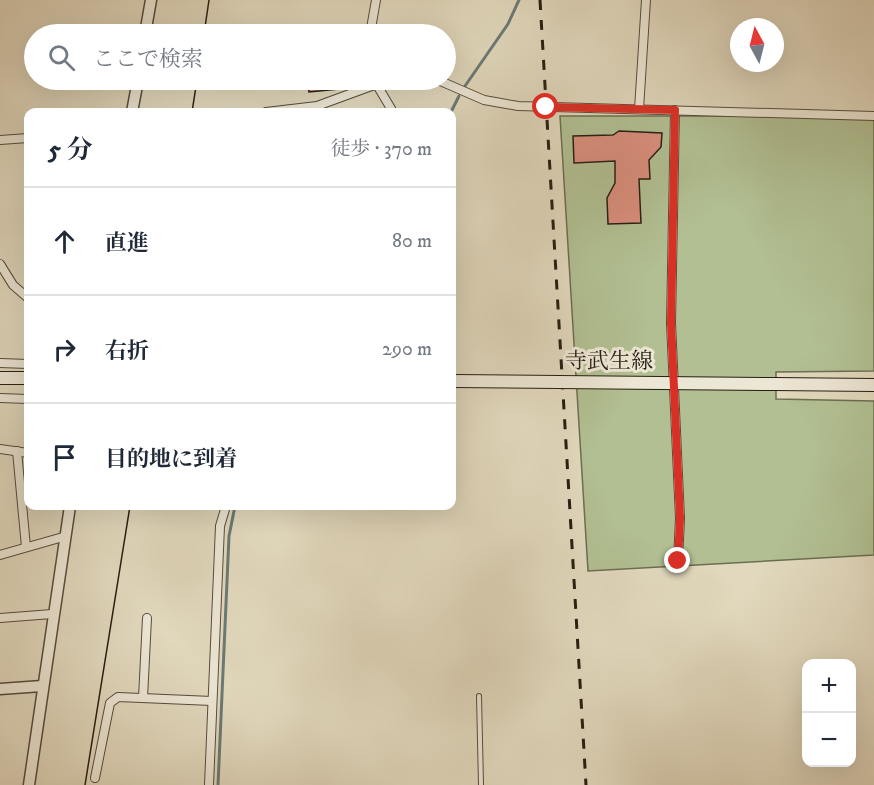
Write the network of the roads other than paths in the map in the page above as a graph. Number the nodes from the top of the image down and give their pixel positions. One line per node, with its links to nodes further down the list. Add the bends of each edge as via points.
1 (151, 0): 4 (street)
2 (376, 0): 5 (street)
3 (646, 0): 13 (street)
4 (147, 24)
5 (372, 24)
6 (456, 88): 13 (street, via 484,100 518,106)
7 (136, 90): 10 (street)
8 (356, 90): 11 (street, via 318,106)
9 (380, 90): 12 (street)
10 (133, 108)
11 (301, 108)
12 (391, 108)
13 (639, 109): 14 (street)
14 (675, 110): 15 (street); 36 (street, via 671,323 680,518)
15 (874, 116)
16 (24, 138): 17 (street)
17 (0, 140)
18 (0, 264): 19 (street)
19 (24, 294)
20 (0, 363): 21 (street)
21 (24, 364)
22 (0, 378): 23 (main road)
23 (24, 378)
24 (456, 381): 25 (main road, 寺武生線, bridge)
25 (874, 385)
26 (0, 398): 27 (street)
27 (24, 399)
28 (0, 448): 29 (street)
29 (16, 451): 30 (street); 34 (street)
30 (24, 452)
31 (69, 510): 33 (street)
32 (224, 510): 44 (street)
33 (63, 537): 34 (street); 37 (street)
34 (26, 547): 35 (street)
35 (0, 555)
36 (678, 561)
37 (52, 614): 38 (street); 40 (street)
38 (0, 618)
39 (147, 618): 43 (street)
40 (42, 686): 41 (street); 46 (street)
41 (0, 689)
42 (480, 696): 48 (lane)
43 (143, 698): 44 (street); 45 (street, via 118,697 110,703)
44 (212, 701): 47 (street)
45 (95, 778)
46 (28, 785)
47 (209, 785)
48 (480, 785)

